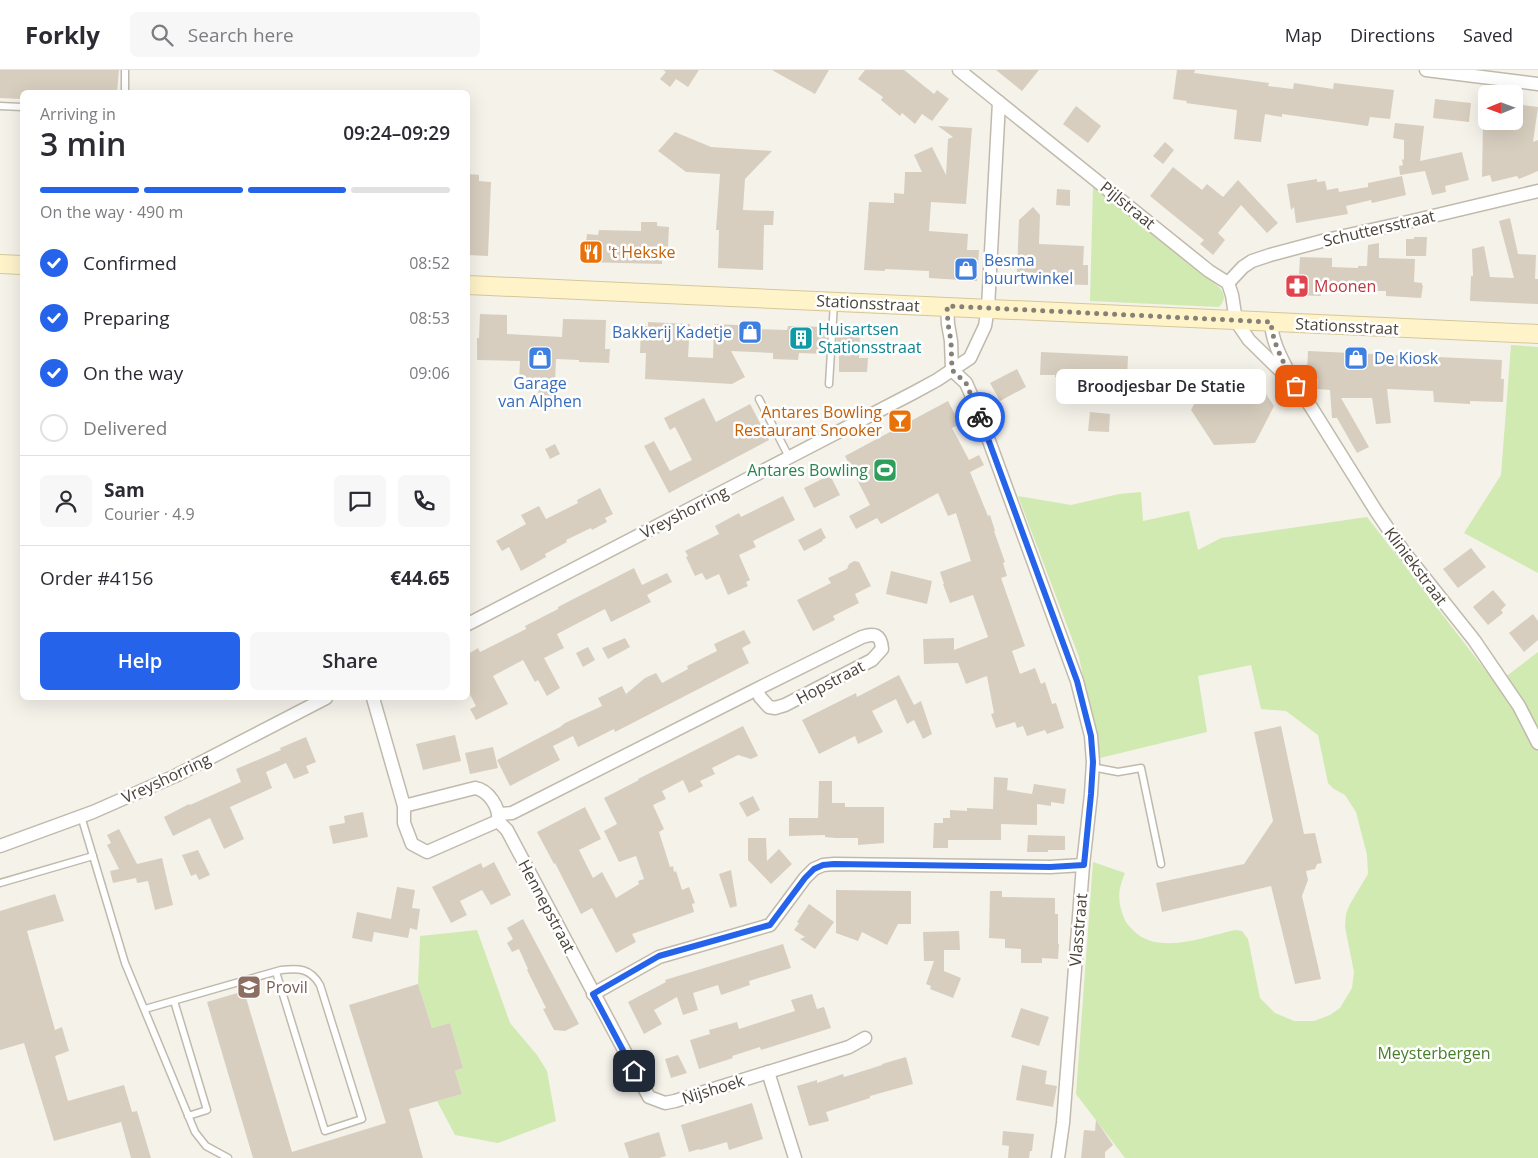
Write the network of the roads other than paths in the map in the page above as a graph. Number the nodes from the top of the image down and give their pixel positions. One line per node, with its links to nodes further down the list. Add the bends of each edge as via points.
1 (125, 70): 5 (lane)
2 (959, 70): 6 (street, Pijlstraat)
3 (1426, 70): 4 (street)
4 (1538, 84)
5 (125, 90)
6 (999, 102): 12 (street, Pijlstraat, via 1209,271); 16 (street)
7 (0, 106): 8 (lane)
8 (20, 107)
9 (1538, 191): 12 (street, Schuttersstraat, via 1270,255 1252,261)
10 (0, 264): 11 (main road)
11 (20, 265)
12 (1228, 282): 17 (street)
13 (470, 285): 14 (main road, Stationsstraat)
14 (834, 302): 15 (main road, Stationsstraat); 21 (lane)
15 (947, 306): 16 (main road, Stationsstraat); 20 (street)
16 (988, 308): 17 (main road, Stationsstraat); 20 (street, Vreyshorring, via 985,326 970,358)
17 (1236, 321): 18 (main road, Stationsstraat); 22 (street, Kliniekstraat, via 1249,340)
18 (1271, 322): 19 (main road, Stationsstraat); 22 (street, Kliniekstraat, via 1275,347)
19 (1538, 334)
20 (952, 370): 24 (street, Vreyshorring); 30 (street, Vlasstraat, via 966,383 977,408 1077,681 1091,736)
21 (829, 384)
22 (1296, 386): 29 (street, Kliniekstraat, via 1404,552 1474,640 1519,706)
23 (759, 399): 24 (lane)
24 (789, 458): 25 (street, Vreyshorring)
25 (470, 623)
26 (757, 689): 26 (street, Hopstraat, via 862,637 871,634 882,642 882,649 872,660 785,706 768,707); 33 (street, Hopstraat, via 512,813)
27 (322, 700): 32 (street, Vreyshorring, via 174,776)
28 (374, 700): 31 (street)
29 (1538, 743)
30 (1092, 767): 36 (lane, via 1118,772 1141,768); 37 (street, Vlasstraat)
31 (404, 806): 33 (street, Hennepstraat, via 475,788 482,789 493,801); 33 (street, via 404,823 412,844 427,852)
32 (81, 816): 34 (street, Vreyshorring); 35 (lane)
33 (498, 817): 40 (street, Hennepstraat)
34 (0, 846)
35 (93, 856): 38 (lane); 42 (lane, via 125,963)
36 (1161, 864)
37 (1084, 865): 40 (street, via 823,865 805,878 770,925 659,956); 48 (street, Vlasstraat)
38 (0, 883)
39 (276, 972): 39 (lane, via 306,971 316,978 362,1119 325,1131); 41 (lane)
40 (593, 994): 44 (street, Nijshoek, via 649,1097 665,1103 675,1101)
41 (174, 1001): 42 (lane); 45 (lane, via 207,1110)
42 (144, 1009): 45 (lane)
43 (865, 1038): 44 (street, Nijshoek, via 850,1047)
44 (768, 1072): 47 (street)
45 (188, 1116): 46 (lane, via 201,1141)
46 (228, 1158)
47 (795, 1158)
48 (1058, 1158)

